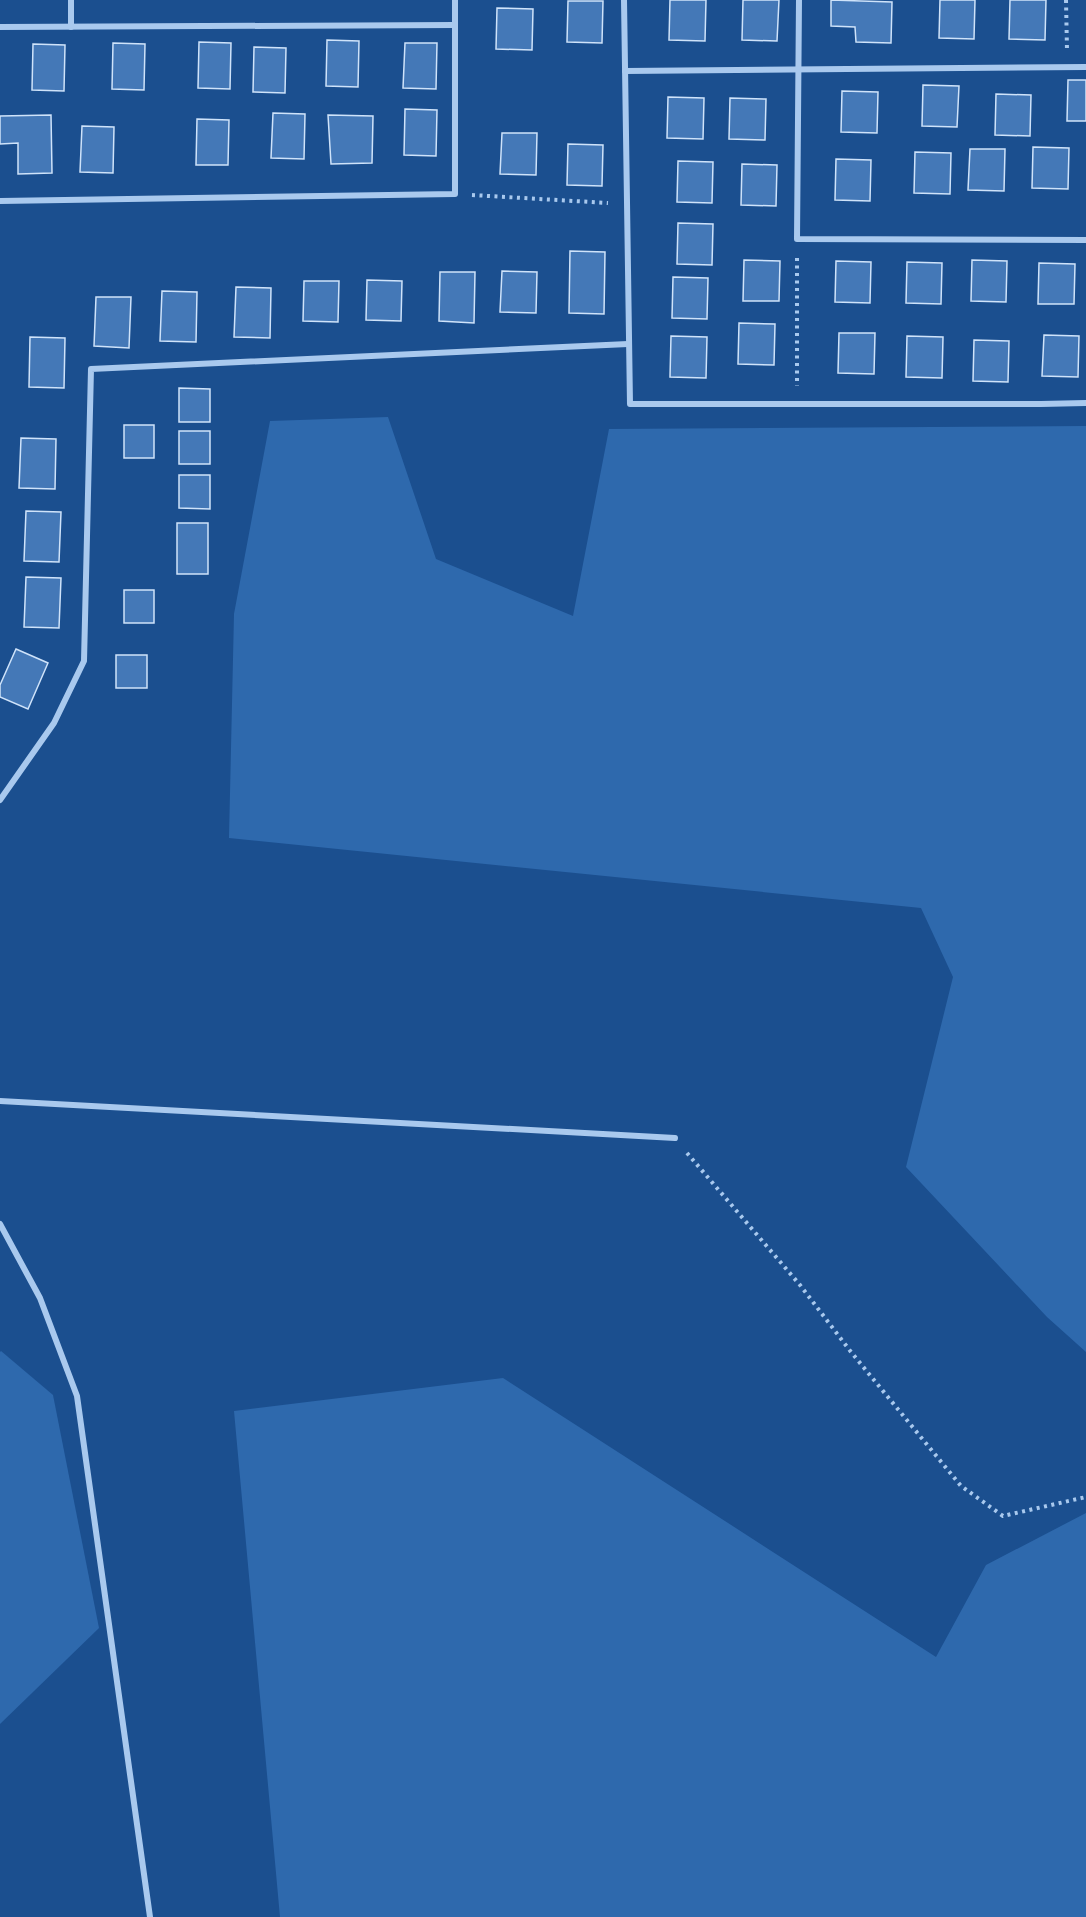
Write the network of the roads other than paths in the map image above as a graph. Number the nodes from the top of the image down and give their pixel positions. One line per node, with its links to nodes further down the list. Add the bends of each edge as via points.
1 (71, 0): 7 (street)
2 (455, 0): 5 (street)
3 (624, 0): 10 (street)
4 (799, 0): 9 (street)
5 (455, 25): 7 (street); 11 (street, via 455,194)
6 (0, 27): 7 (street)
7 (71, 27)
8 (1086, 67): 9 (street)
9 (798, 69): 10 (street); 12 (street, via 797,240)
10 (625, 71): 13 (street)
11 (0, 201)
12 (1086, 240)
13 (628, 344): 14 (street, via 630,404); 15 (street, via 91,369 84,661 54,723)
14 (1086, 403)
15 (0, 800)
16 (0, 1101): 17 (street)
17 (675, 1138)
18 (0, 1224): 19 (street, via 40,1298 77,1396)
19 (150, 1917)

